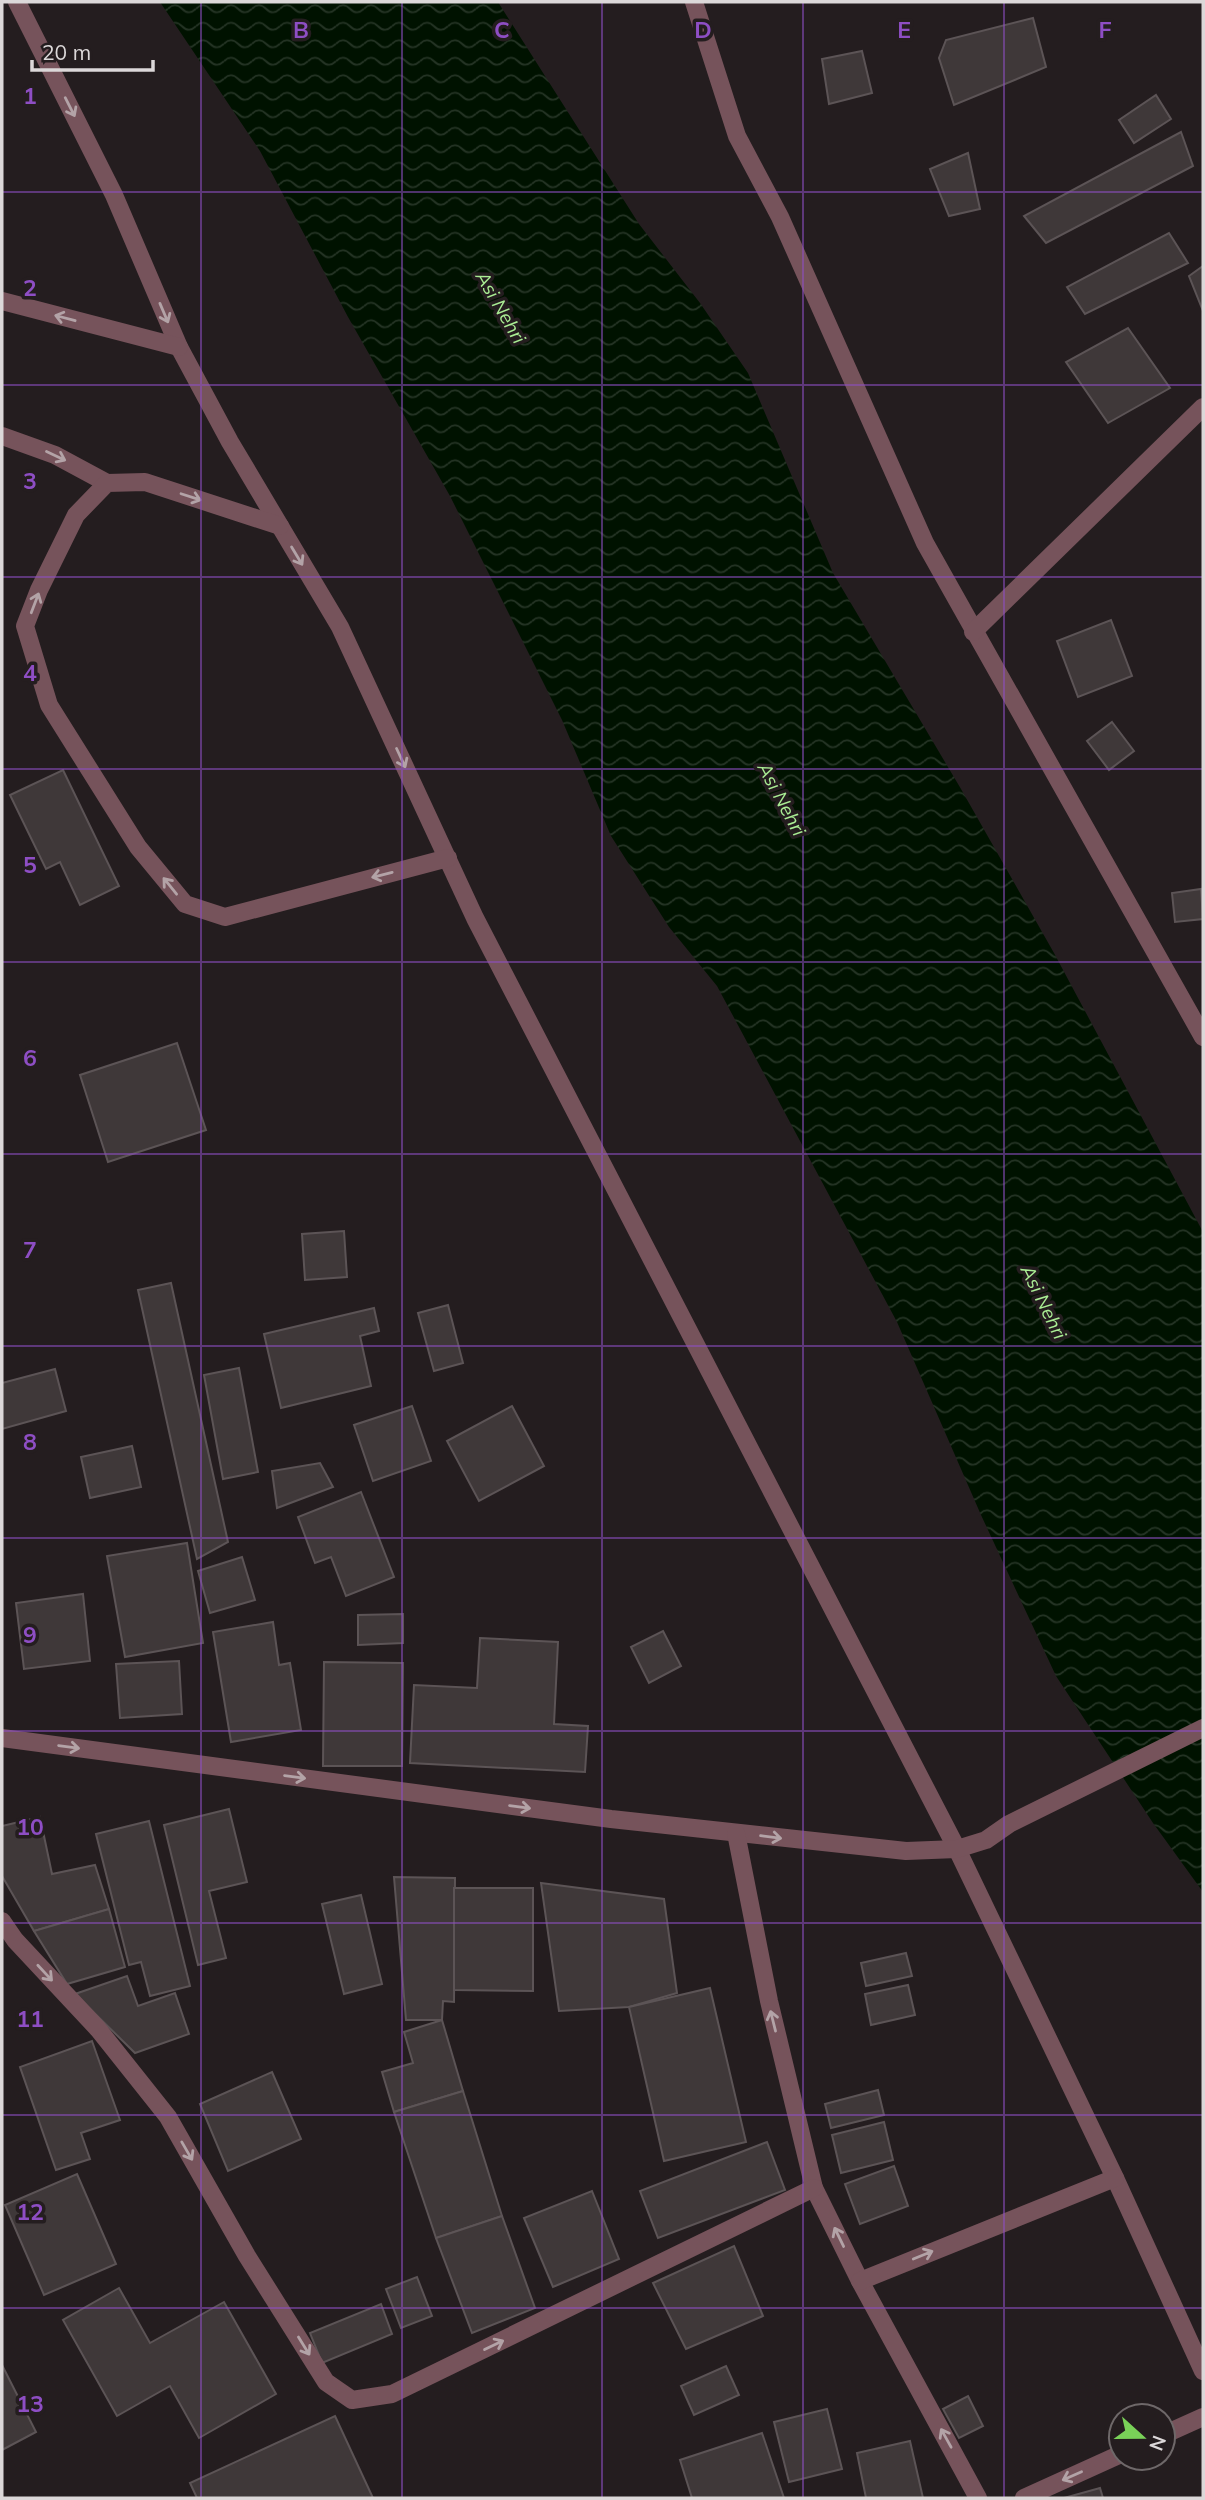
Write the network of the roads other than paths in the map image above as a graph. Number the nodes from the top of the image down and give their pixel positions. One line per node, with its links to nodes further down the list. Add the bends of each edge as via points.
1 (17, 2): 4 (street, one-way to 4, via 114,195)
2 (694, 2): 9 (street, via 737,136 780,217 925,543)
3 (2, 301): 4 (street, one-way to 3)
4 (179, 347): 8 (street)
5 (1203, 407): 9 (street)
6 (2, 436): 7 (street, one-way to 7, via 55,455)
7 (107, 483): 8 (street, one-way to 8, via 145,482); 10 (street, one-way to 7, via 225,917 185,904 138,847 49,705 26,626 76,515)
8 (279, 526): 10 (street, one-way to 10, via 340,628)
9 (973, 632): 11 (street)
10 (448, 859): 15 (street)
11 (1203, 1037)
12 (1203, 1728): 15 (street, via 1009,1824 986,1840)
13 (2, 1738): 14 (street, one-way to 14)
14 (736, 1833): 15 (street, one-way to 15, via 906,1851); 18 (street, one-way to 14, via 769,2001)
15 (957, 1849): 17 (street)
16 (2, 1921): 18 (street, one-way to 18, via 98,2029 167,2117 326,2382 352,2400 392,2394)
17 (1115, 2178): 19 (street, one-way to 17); 20 (street)
18 (814, 2189): 19 (street, one-way to 18)
19 (860, 2281): 24 (street, one-way to 19)
20 (1203, 2371)
21 (1203, 2417): 22 (street)
22 (1177, 2429)
23 (1107, 2460): 25 (street, one-way to 25)
24 (978, 2498)
25 (1024, 2498)

